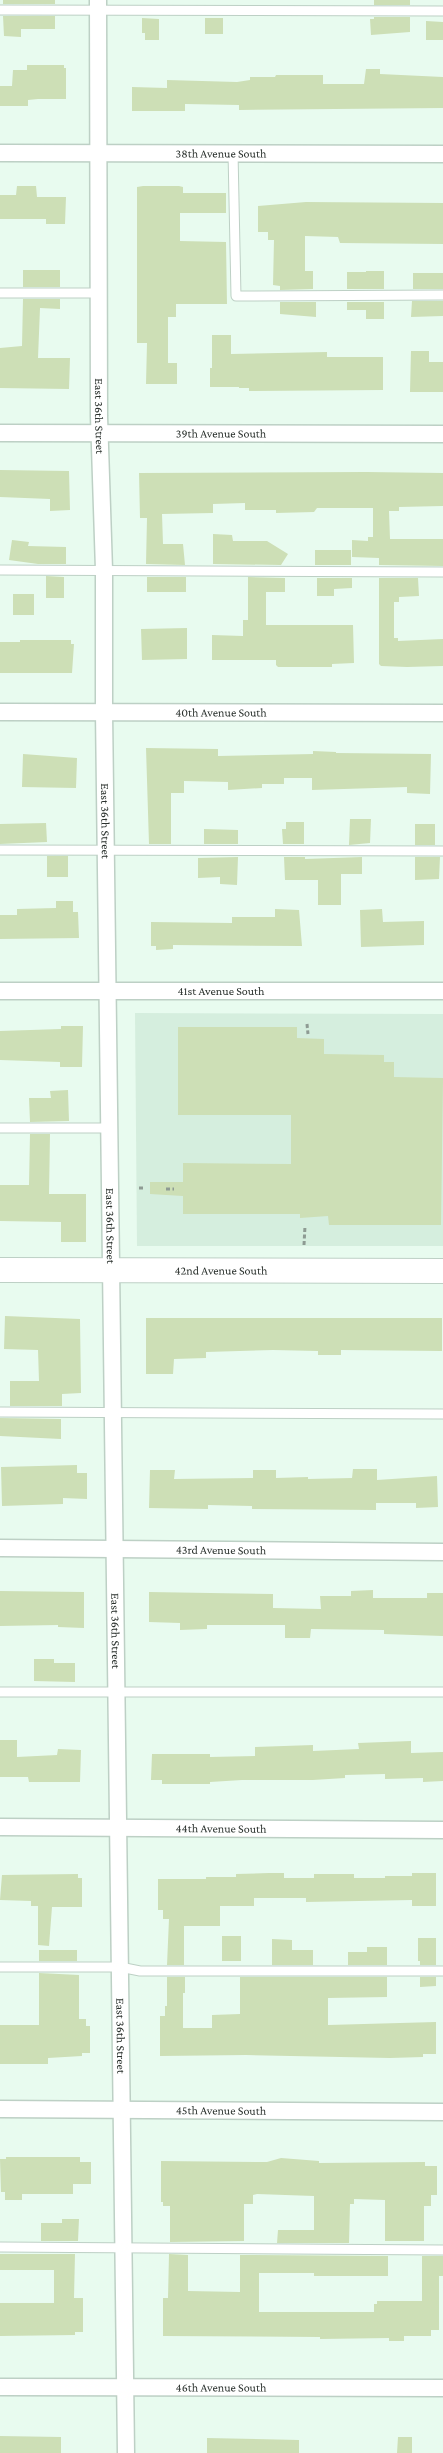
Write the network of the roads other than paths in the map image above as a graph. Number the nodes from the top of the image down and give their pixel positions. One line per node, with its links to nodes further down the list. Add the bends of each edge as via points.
1 (98, 5): 2 (lane); 3 (lane); 6 (street, East 36th Street)
2 (0, 10)
3 (443, 11)
4 (233, 152): 6 (street, 38th Avenue South); 7 (street, 38th Avenue South); 10 (lane, via 236,296)
5 (0, 153): 6 (street, 38th Avenue South)
6 (98, 154): 9 (street, East 36th Street)
7 (443, 154)
8 (0, 293): 9 (lane)
9 (98, 293): 12 (street, East 36th Street)
10 (443, 295)
11 (0, 433): 12 (street, 39th Avenue South)
12 (100, 433): 13 (street, 39th Avenue South); 15 (street, East 36th Street)
13 (443, 434)
14 (0, 570): 15 (lane)
15 (104, 570): 16 (lane); 18 (street, East 36th Street)
16 (443, 572)
17 (0, 712): 18 (street, 40th Avenue South)
18 (104, 712): 19 (street, 40th Avenue South); 21 (street, East 36th Street)
19 (443, 713)
20 (0, 850): 21 (lane)
21 (107, 850): 22 (lane); 24 (street, East 36th Street)
22 (443, 851)
23 (0, 991): 24 (street, 41st Avenue South)
24 (109, 991): 25 (street, 41st Avenue South); 27 (street, East 36th Street)
25 (443, 991)
26 (0, 1128): 27 (lane)
27 (109, 1128): 29 (street, East 36th Street)
28 (0, 1270): 29 (street, 42nd Avenue South)
29 (112, 1270): 30 (street, 42nd Avenue South); 32 (street, East 36th Street)
30 (443, 1271)
31 (0, 1412): 32 (lane)
32 (113, 1412): 33 (lane); 35 (street, East 36th Street)
33 (443, 1414)
34 (0, 1548): 35 (street, 43rd Avenue South)
35 (114, 1548): 36 (street, 43rd Avenue South); 39 (street, East 36th Street)
36 (443, 1552)
37 (0, 1692): 39 (lane)
38 (443, 1692): 39 (lane, via 137,1691)
39 (117, 1694): 41 (street, East 36th Street)
40 (0, 1827): 41 (street, 44th Avenue South)
41 (118, 1827): 42 (street, 44th Avenue South); 44 (street, East 36th Street)
42 (443, 1830)
43 (0, 1967): 44 (lane)
44 (120, 1967): 45 (lane, via 140,1971); 47 (street, East 36th Street)
45 (443, 1971)
46 (0, 2110): 47 (street, 45th Avenue South)
47 (121, 2110): 48 (street, 45th Avenue South); 50 (street, East 36th Street)
48 (443, 2112)
49 (0, 2247): 50 (lane)
50 (123, 2248): 51 (lane); 53 (street, East 36th Street)
51 (443, 2250)
52 (0, 2387): 53 (street, 46th Avenue South)
53 (125, 2387): 54 (street, 46th Avenue South); 55 (street, East 36th Street)
54 (443, 2388)
55 (126, 2453)

